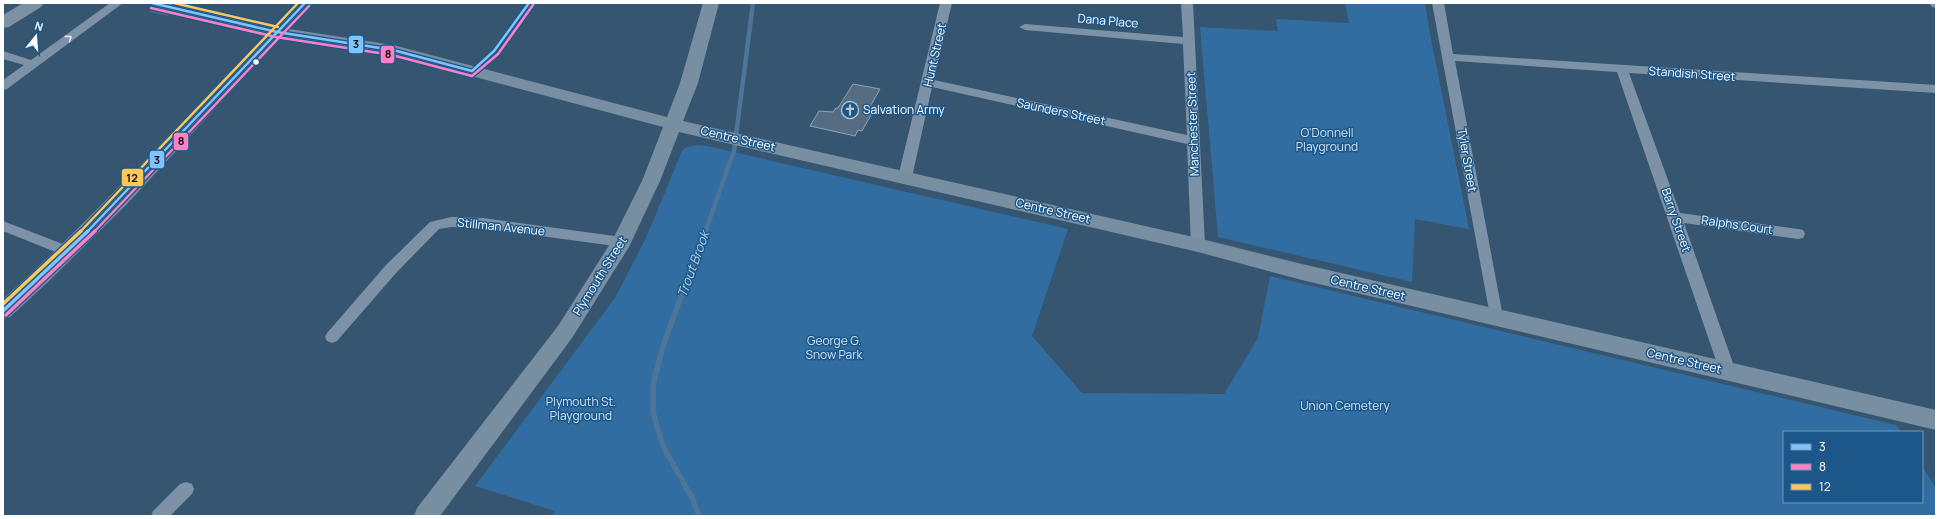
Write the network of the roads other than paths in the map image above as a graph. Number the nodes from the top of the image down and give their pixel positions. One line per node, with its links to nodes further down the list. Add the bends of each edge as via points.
1 (35, 3): 9 (main road)
2 (117, 3): 15 (street, one-way to 2)
3 (305, 3): 11 (main road)
4 (711, 3): 20 (main road, Plymouth Street, via 689,82)
5 (946, 3): 17 (street, Hunt Street)
6 (1187, 3): 12 (street, Manchester Street)
7 (1438, 3): 14 (street, Tyler Street)
8 (170, 7): 11 (main road, Centre Street)
9 (3, 23)
10 (1024, 27): 12 (street, Dana Place)
11 (277, 32): 20 (main road, Centre Street, via 393,50); 28 (main road)
12 (1190, 41): 21 (street, Manchester Street)
13 (3, 55): 15 (street)
14 (1448, 56): 16 (street, Standish Street); 30 (street, Tyler Street)
15 (32, 64): 18 (street)
16 (1622, 69): 19 (street, Standish Street); 23 (street, Barry Street)
17 (929, 83): 21 (street, Saunders Street); 22 (street, Hunt Street)
18 (3, 86)
19 (1936, 89)
20 (672, 124): 22 (main road, Centre Street); 26 (main road, Plymouth Street, via 651,181)
21 (1194, 141): 27 (street, Manchester Street)
22 (905, 177): 27 (main road, Centre Street)
23 (1675, 217): 25 (street, Ralphs Court); 32 (street, Barry Street)
24 (3, 226): 28 (street)
25 (1798, 234)
26 (622, 242): 31 (street, Stillman Avenue, via 483,223 451,222 435,225 391,269); 36 (main road, Plymouth Street, via 565,332)
27 (1198, 245): 30 (main road, Centre Street)
28 (68, 252): 29 (main road)
29 (3, 311)
30 (1496, 317): 32 (main road, Centre Street)
31 (332, 337)
32 (1728, 372): 33 (main road, Centre Street)
33 (1936, 420)
34 (186, 489): 35 (street)
35 (159, 516)
36 (426, 516)

